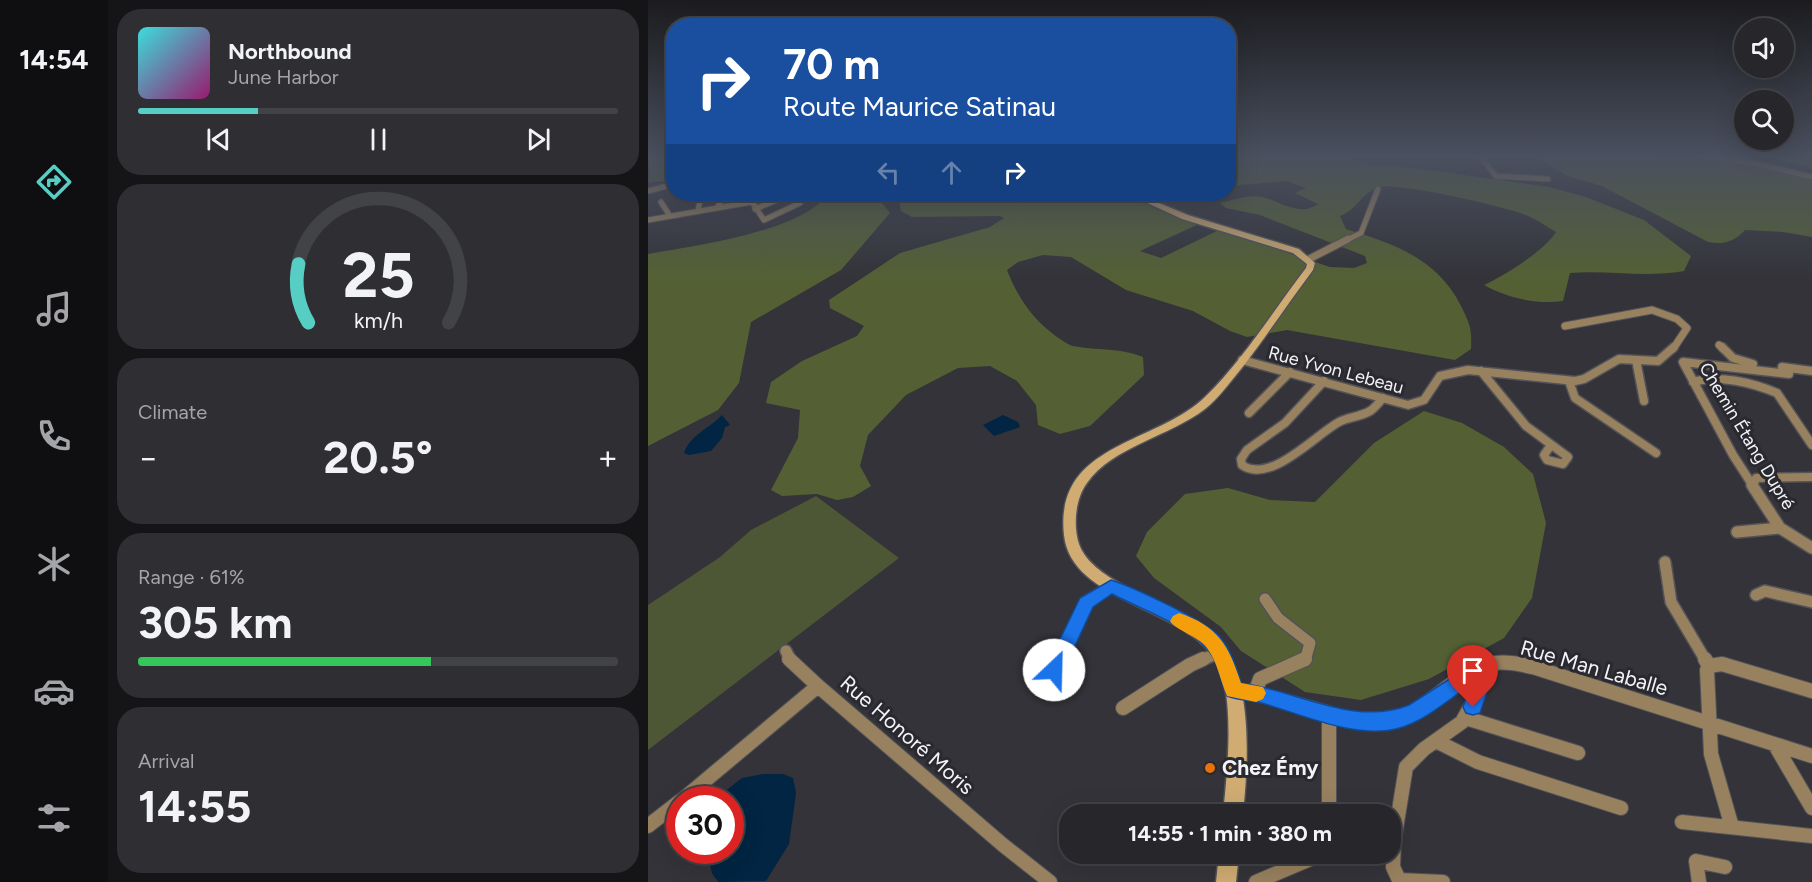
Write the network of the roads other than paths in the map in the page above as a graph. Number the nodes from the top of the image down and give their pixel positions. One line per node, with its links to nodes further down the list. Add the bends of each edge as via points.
1 (1375, 196): 14 (street, via 1361,233)
2 (700, 201): 11 (street)
3 (721, 201): 9 (street)
4 (774, 201): 10 (street)
5 (1148, 201): 14 (main road, via 1185,217 1296,251)
6 (661, 202): 12 (street)
7 (752, 202): 9 (street); 10 (street)
8 (800, 203): 10 (street, via 766,219)
9 (717, 208): 11 (street)
10 (755, 209)
11 (698, 212): 12 (street)
12 (669, 216): 13 (street)
13 (648, 220)
14 (1309, 259): 17 (main road, via 1310,268)
15 (1564, 326): 18 (street, Rue Yvon Lebeau, via 1652,310 1666,313 1686,327 1662,360)
16 (1719, 345): 19 (street, via 1743,362)
17 (1242, 360): 21 (street, Rue Yvon Lebeau); 38 (main road, via 1201,407 1101,462 1079,483 1071,505 1070,541 1080,558)
18 (1636, 360): 24 (street, Rue Yvon Lebeau, via 1616,360 1584,379); 27 (street)
19 (1812, 370)
20 (1480, 371): 24 (street, Rue Yvon Lebeau); 26 (street, Rue Yvon Lebeau, via 1443,374 1417,405); 29 (street, via 1526,426)
21 (1290, 372): 23 (street, Rue Yvon Lebeau); 28 (street)
22 (1789, 374): 25 (street, Chemin Étang Dupré, via 1684,361)
23 (1324, 381): 26 (street, Rue Yvon Lebeau); 26 (street, via 1285,423 1247,450 1242,465 1258,471 1294,456 1339,422 1370,411)
24 (1569, 381): 31 (street, via 1575,398)
25 (1693, 381): 30 (street, via 1706,378 1772,390); 33 (street, Chemin Étang Dupré)
26 (1383, 398)
27 (1644, 401)
28 (1249, 413)
29 (1551, 445)
30 (1812, 445)
31 (1656, 453)
32 (1812, 477): 33 (street, via 1756,478)
33 (1753, 486): 34 (street, Chemin Étang Dupré)
34 (1780, 528): 35 (street); 36 (street, Chemin Étang Dupré)
35 (1737, 532)
36 (1812, 548)
37 (1665, 562): 44 (street, via 1671,602)
38 (1111, 586): 43 (main road, via 1199,630); 46 (street, via 1086,602 1054,670 1053,676)
39 (1756, 595): 41 (street, via 1765,591)
40 (1265, 599): 50 (street, via 1278,618 1310,643 1305,661 1260,680)
41 (1812, 602)
42 (786, 651): 47 (street, via 789,659)
43 (1220, 652): 48 (main road); 51 (street, via 1190,665)
44 (1709, 666): 49 (street, via 1722,664); 54 (street)
45 (1479, 668): 52 (street, Rue Man Laballe, via 1416,712 1397,720 1377,723); 53 (street, via 1482,680); 54 (street, Rue Man Laballe, via 1510,662 1536,668)
46 (1061, 685)
47 (818, 686): 59 (street, Rue Honoré Moris); 74 (street, Rue Honoré Moris)
48 (1234, 690): 50 (street, Rue Man Laballe); 60 (main road)
49 (1812, 691)
50 (1255, 693): 52 (street, Rue Man Laballe)
51 (1123, 708)
52 (1329, 714): 61 (street)
53 (1466, 718): 55 (street); 57 (street)
54 (1708, 722): 56 (street, Rue Man Laballe); 68 (street, via 1711,754)
55 (1438, 742): 62 (street, via 1406,766); 63 (street, via 1478,762)
56 (1776, 745): 58 (street, Rue Man Laballe); 64 (street)
57 (1578, 753)
58 (1812, 756)
59 (698, 786)
60 (1234, 804)
61 (1329, 804)
62 (1399, 804)
63 (1621, 808)
64 (1812, 808)
65 (666, 812): 67 (street, Rue Honoré Moris)
66 (1683, 822): 68 (street)
67 (648, 826)
68 (1732, 827): 69 (street)
69 (1812, 836)
70 (1228, 864): 75 (main road)
71 (1298, 864): 76 (street)
72 (1393, 864): 77 (street, via 1399,880)
73 (1725, 867): 78 (street, via 1697,861)
74 (1050, 882)
75 (1226, 882)
76 (1256, 882)
77 (1443, 882)
78 (1699, 882)

